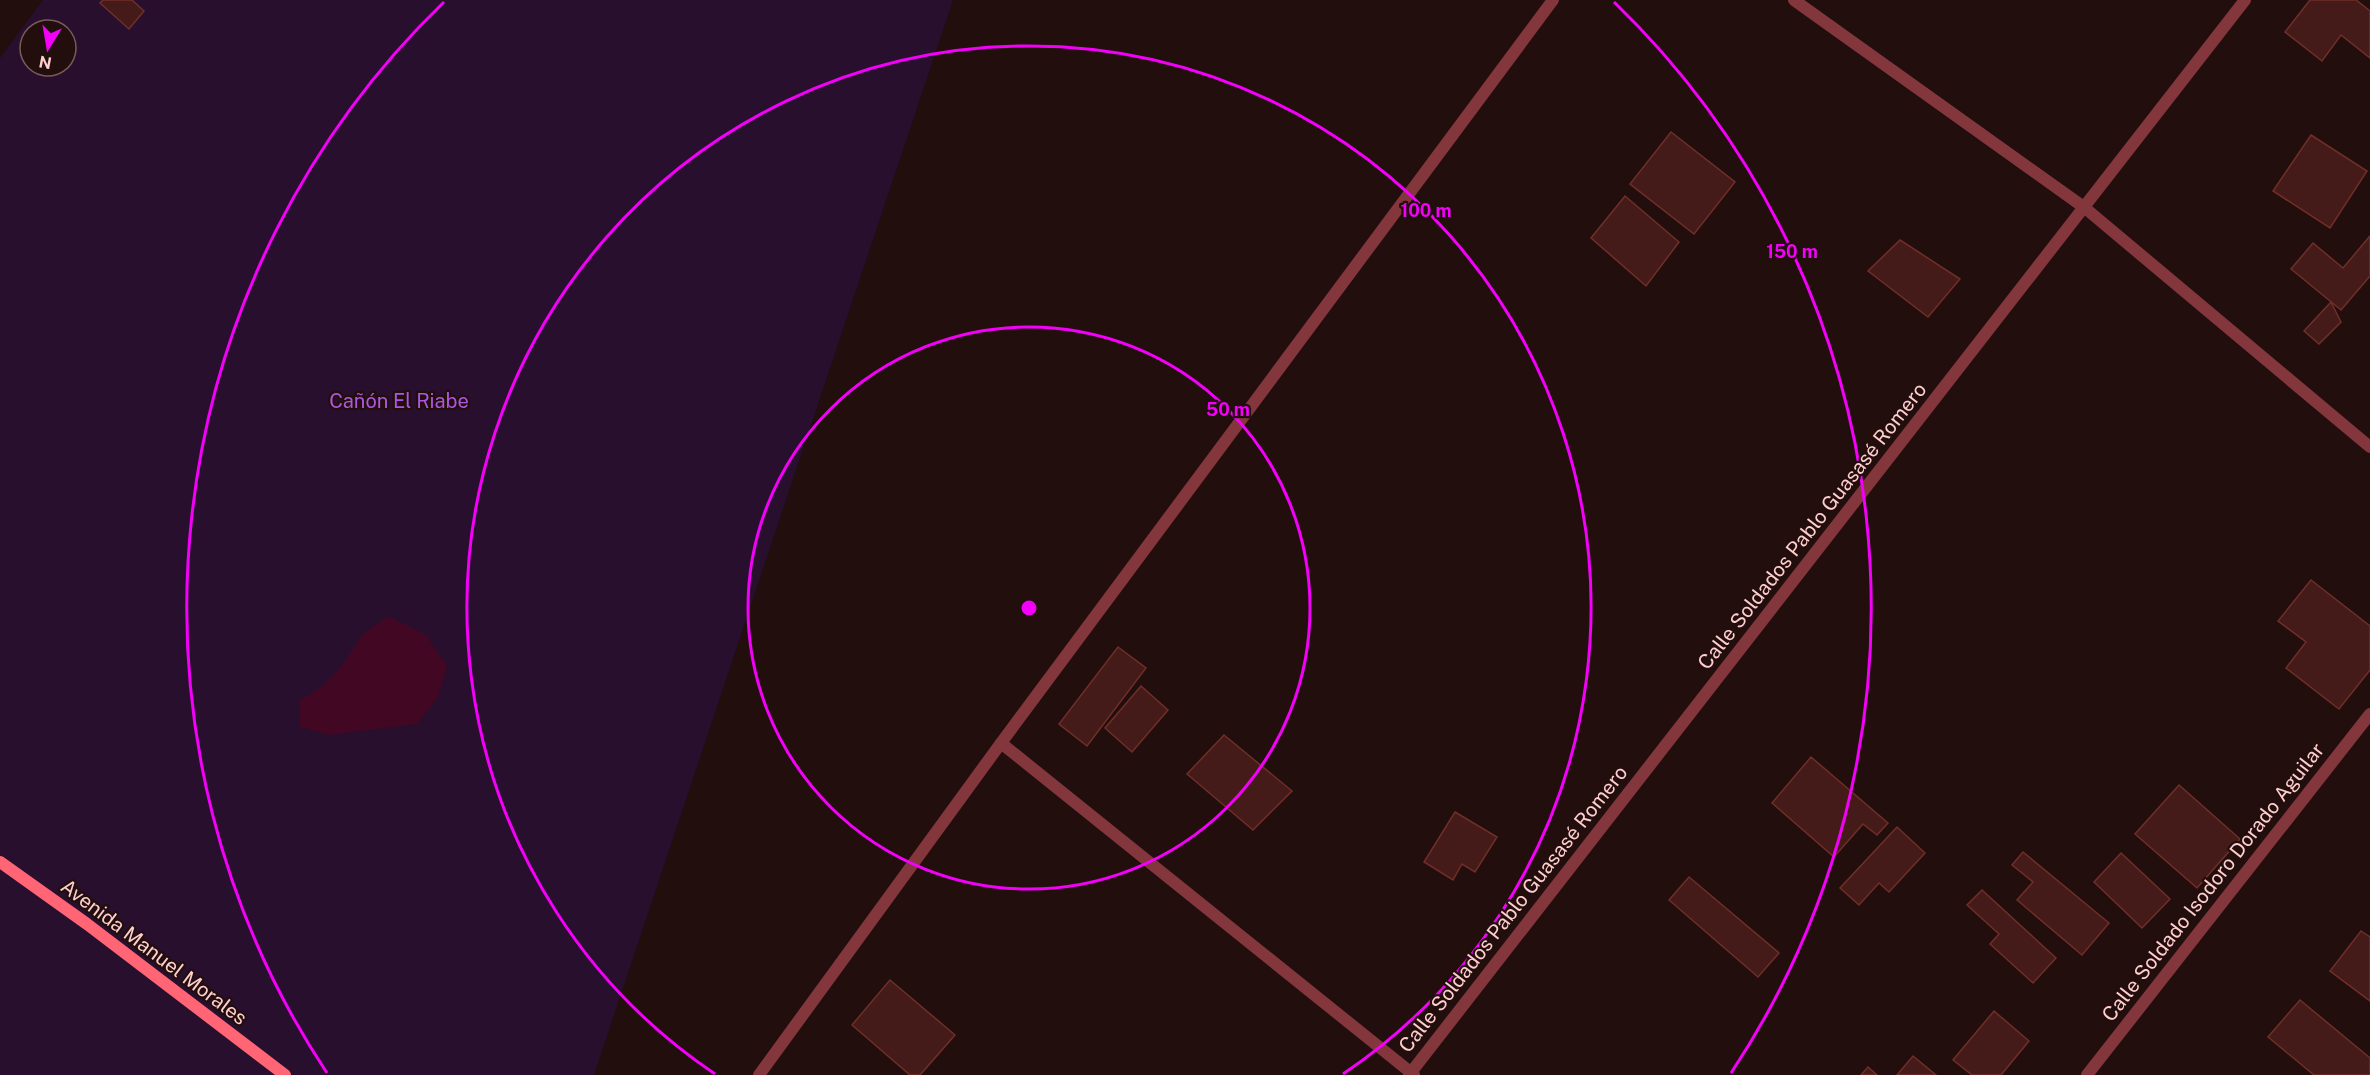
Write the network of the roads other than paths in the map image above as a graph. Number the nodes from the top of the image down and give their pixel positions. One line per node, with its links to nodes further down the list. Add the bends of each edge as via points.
1 (1553, 0): 7 (street)
2 (1794, 0): 4 (street)
3 (2245, 0): 4 (street, Calle Soldados Pablo Guasasé Romero)
4 (2085, 208): 5 (street); 9 (street, Calle Soldados Pablo Guasasé Romero)
5 (2370, 447)
6 (2370, 714): 12 (street, Calle Soldado Isodoro Dorado Aguilar)
7 (1001, 743): 9 (street); 11 (street)
8 (0, 862): 10 (street, Avenida Manuel Morales)
9 (1411, 1074)
10 (285, 1075)
11 (759, 1075)
12 (2087, 1075)

